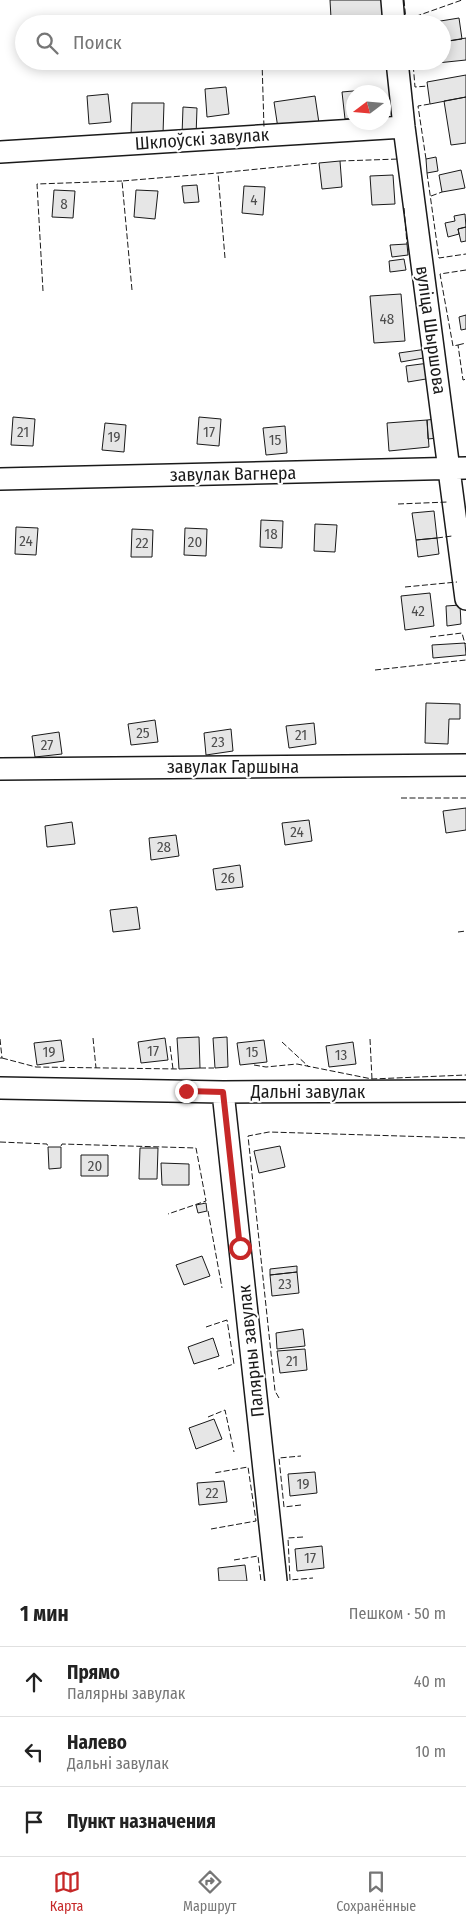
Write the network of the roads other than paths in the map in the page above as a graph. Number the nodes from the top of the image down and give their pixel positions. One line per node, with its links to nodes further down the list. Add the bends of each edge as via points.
1 (392, 0): 2 (street)
2 (393, 15)
3 (399, 70): 4 (street, вуліца Шыршова)
4 (404, 127): 5 (street, Шклоўскі завулак); 6 (street, вуліца Шыршова)
5 (0, 152)
6 (458, 469): 7 (street, завулак Вагнера); 8 (street, вуліца Шыршова)
7 (0, 479)
8 (466, 599)
9 (466, 765): 10 (street, завулак Гаршына)
10 (0, 769)
11 (0, 1088): 13 (street, Дальні завулак)
12 (466, 1091): 13 (street, Дальні завулак)
13 (223, 1092): 14 (street, Палярны завулак)
14 (276, 1581)

